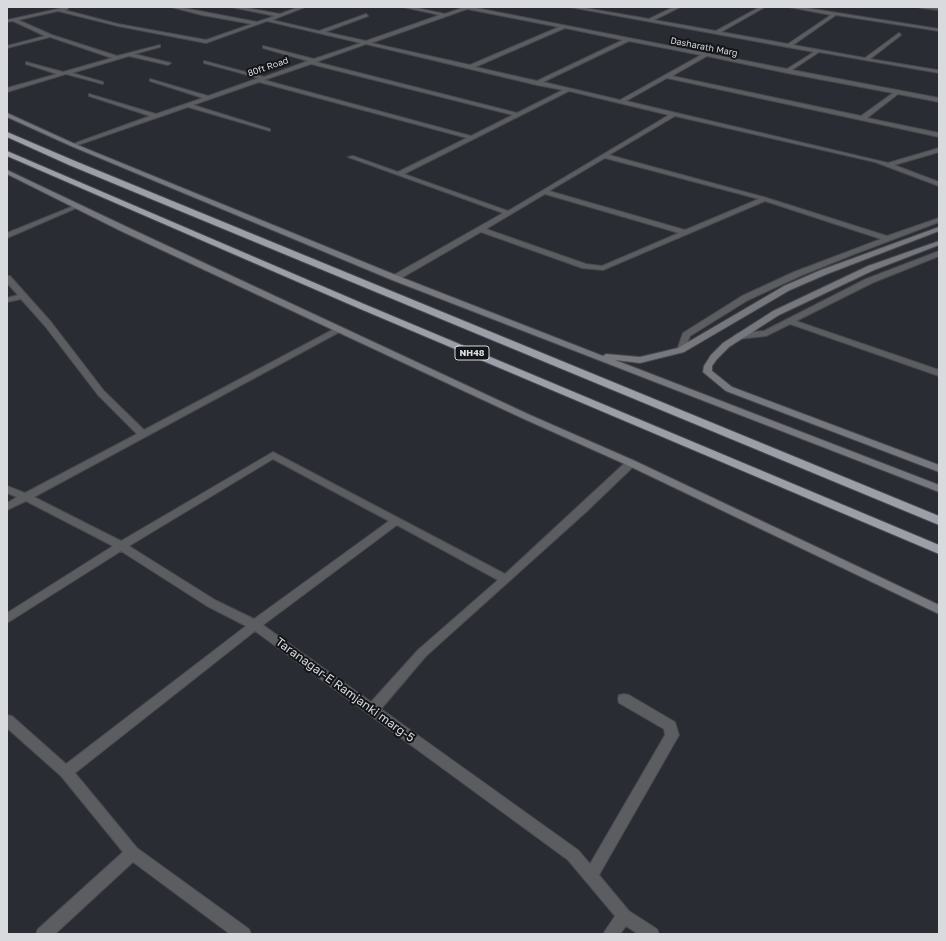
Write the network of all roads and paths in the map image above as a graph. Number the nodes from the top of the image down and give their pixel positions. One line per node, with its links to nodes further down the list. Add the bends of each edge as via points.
1 (72, 7): 15 (street)
2 (173, 7): 24 (street)
3 (233, 7): 17 (street)
4 (303, 7): 17 (street)
5 (405, 7): 19 (street)
6 (468, 7): 19 (street, 80ft Road); 25 (street, Dasharath Marg)
7 (572, 7): 13 (street)
8 (591, 7): 13 (street)
9 (678, 7): 22 (street)
10 (763, 7): 28 (street)
11 (791, 7): 16 (street)
12 (922, 7): 14 (street)
13 (585, 9): 22 (street)
14 (939, 9)
15 (59, 10): 20 (street); 24 (street, via 118,25 206,42)
16 (835, 14): 26 (street); 34 (street)
17 (280, 15): 21 (street)
18 (366, 15): 27 (street)
19 (445, 15): 32 (street, 80ft Road)
20 (14, 20): 23 (street); 30 (street)
21 (267, 20): 24 (street); 27 (street)
22 (649, 21): 28 (street)
23 (7, 22)
24 (256, 23)
25 (564, 27): 31 (street, Dasharath Marg); 46 (street)
26 (939, 30)
27 (320, 32): 32 (street)
28 (716, 33): 34 (street)
29 (899, 34): 41 (street)
30 (50, 36): 35 (street); 40 (street)
31 (627, 40): 39 (street, Dasharath Marg); 54 (street)
32 (368, 42): 43 (street, 80ft Road); 46 (street)
33 (158, 46): 38 (street)
34 (788, 46): 37 (street)
35 (7, 47)
36 (265, 47): 43 (street)
37 (818, 51): 41 (street); 47 (street)
38 (128, 54): 40 (street); 45 (street)
39 (705, 55): 47 (street, Dasharath Marg); 50 (street)
40 (117, 58): 49 (street)
41 (866, 59): 48 (street)
42 (206, 62): 51 (street)
43 (312, 62): 51 (street, 80ft Road); 65 (street)
44 (28, 63): 49 (street)
45 (168, 64)
46 (470, 67): 54 (street)
47 (787, 71): 57 (street, Dasharath Marg)
48 (937, 72)
49 (66, 74): 53 (street); 55 (street)
50 (666, 76): 61 (street); 67 (street)
51 (261, 79): 59 (street, 80ft Road); 71 (street)
52 (152, 80): 59 (street)
53 (101, 83)
54 (537, 83): 56 (street)
55 (7, 90)
56 (568, 90): 61 (street); 65 (street)
57 (897, 92): 60 (street, Dasharath Marg); 67 (street)
58 (91, 95): 66 (street)
59 (208, 98): 62 (street, 80ft Road)
60 (939, 100)
61 (620, 102): 63 (street)
62 (187, 105): 66 (street, 80ft Road); 68 (street)
63 (674, 114): 75 (street); 77 (street)
64 (7, 115): 72 (street)
65 (519, 115): 71 (street)
66 (155, 116): 72 (street, 80ft Road)
67 (863, 118): 70 (street)
68 (268, 130)
69 (7, 134): 111 (highway, NH48)
70 (939, 135)
71 (473, 138): 79 (street, via 399,174)
72 (74, 144): 94 (street)
73 (939, 150): 77 (street)
74 (7, 153): 113 (highway, NH48, via 361,306)
75 (604, 156): 81 (street); 82 (street)
76 (351, 157): 79 (street)
77 (887, 165): 80 (street)
78 (7, 172): 83 (street)
79 (401, 175): 84 (street)
80 (939, 184)
81 (544, 192): 84 (street); 88 (street)
82 (765, 200): 88 (street); 90 (street)
83 (78, 206): 89 (street); 98 (street)
84 (508, 213): 86 (street)
85 (939, 220): 90 (street)
86 (480, 229): 88 (street, via 585,266 603,268); 94 (street)
87 (939, 229): 100 (street, via 787,288)
88 (686, 232)
89 (7, 236)
90 (885, 238): 100 (street, via 745,298 686,335)
91 (939, 243): 99 (street, via 871,268 812,295)
92 (939, 253): 97 (street, via 869,281)
93 (7, 278): 95 (street)
94 (395, 278): 101 (street)
95 (23, 296): 96 (street); 103 (street, via 101,392)
96 (7, 300)
97 (789, 321): 99 (street, via 766,333); 102 (street)
98 (341, 329): 103 (street); 104 (street)
99 (738, 336): 105 (street, via 714,357 706,372 729,389)
100 (681, 350): 101 (street, via 640,360)
101 (595, 356): 107 (street)
102 (938, 373)
103 (144, 435): 108 (street)
104 (631, 463): 114 (street); 115 (street)
105 (939, 469)
106 (7, 489): 108 (street, Taranagar-E Ramjanki marg-5)
107 (939, 489)
108 (26, 497): 109 (street); 112 (street, Taranagar-E Ramjanki marg-5)
109 (7, 507)
110 (396, 521): 112 (street, via 273,455); 114 (street); 117 (street)
111 (939, 521)
112 (121, 546): 116 (street); 117 (street, Taranagar-E Ramjanki marg-5, via 212,603)
113 (939, 550)
114 (506, 579): 119 (street, via 422,653)
115 (939, 610)
116 (7, 619)
117 (256, 626): 119 (street, Taranagar-E Ramjanki marg-5); 121 (street)
118 (624, 699): 123 (street, via 670,726 672,736)
119 (373, 710): 123 (street, Taranagar-E Ramjanki marg-5, via 573,855)
120 (7, 720): 121 (street)
121 (66, 772): 122 (street)
122 (132, 853): 125 (street); 126 (street)
123 (590, 877): 124 (street, Taranagar-E Ramjanki marg-5)
124 (624, 916): 127 (street); 128 (street, Taranagar-E Ramjanki marg-5)
125 (44, 934)
126 (242, 934)
127 (611, 934)
128 (651, 934)

